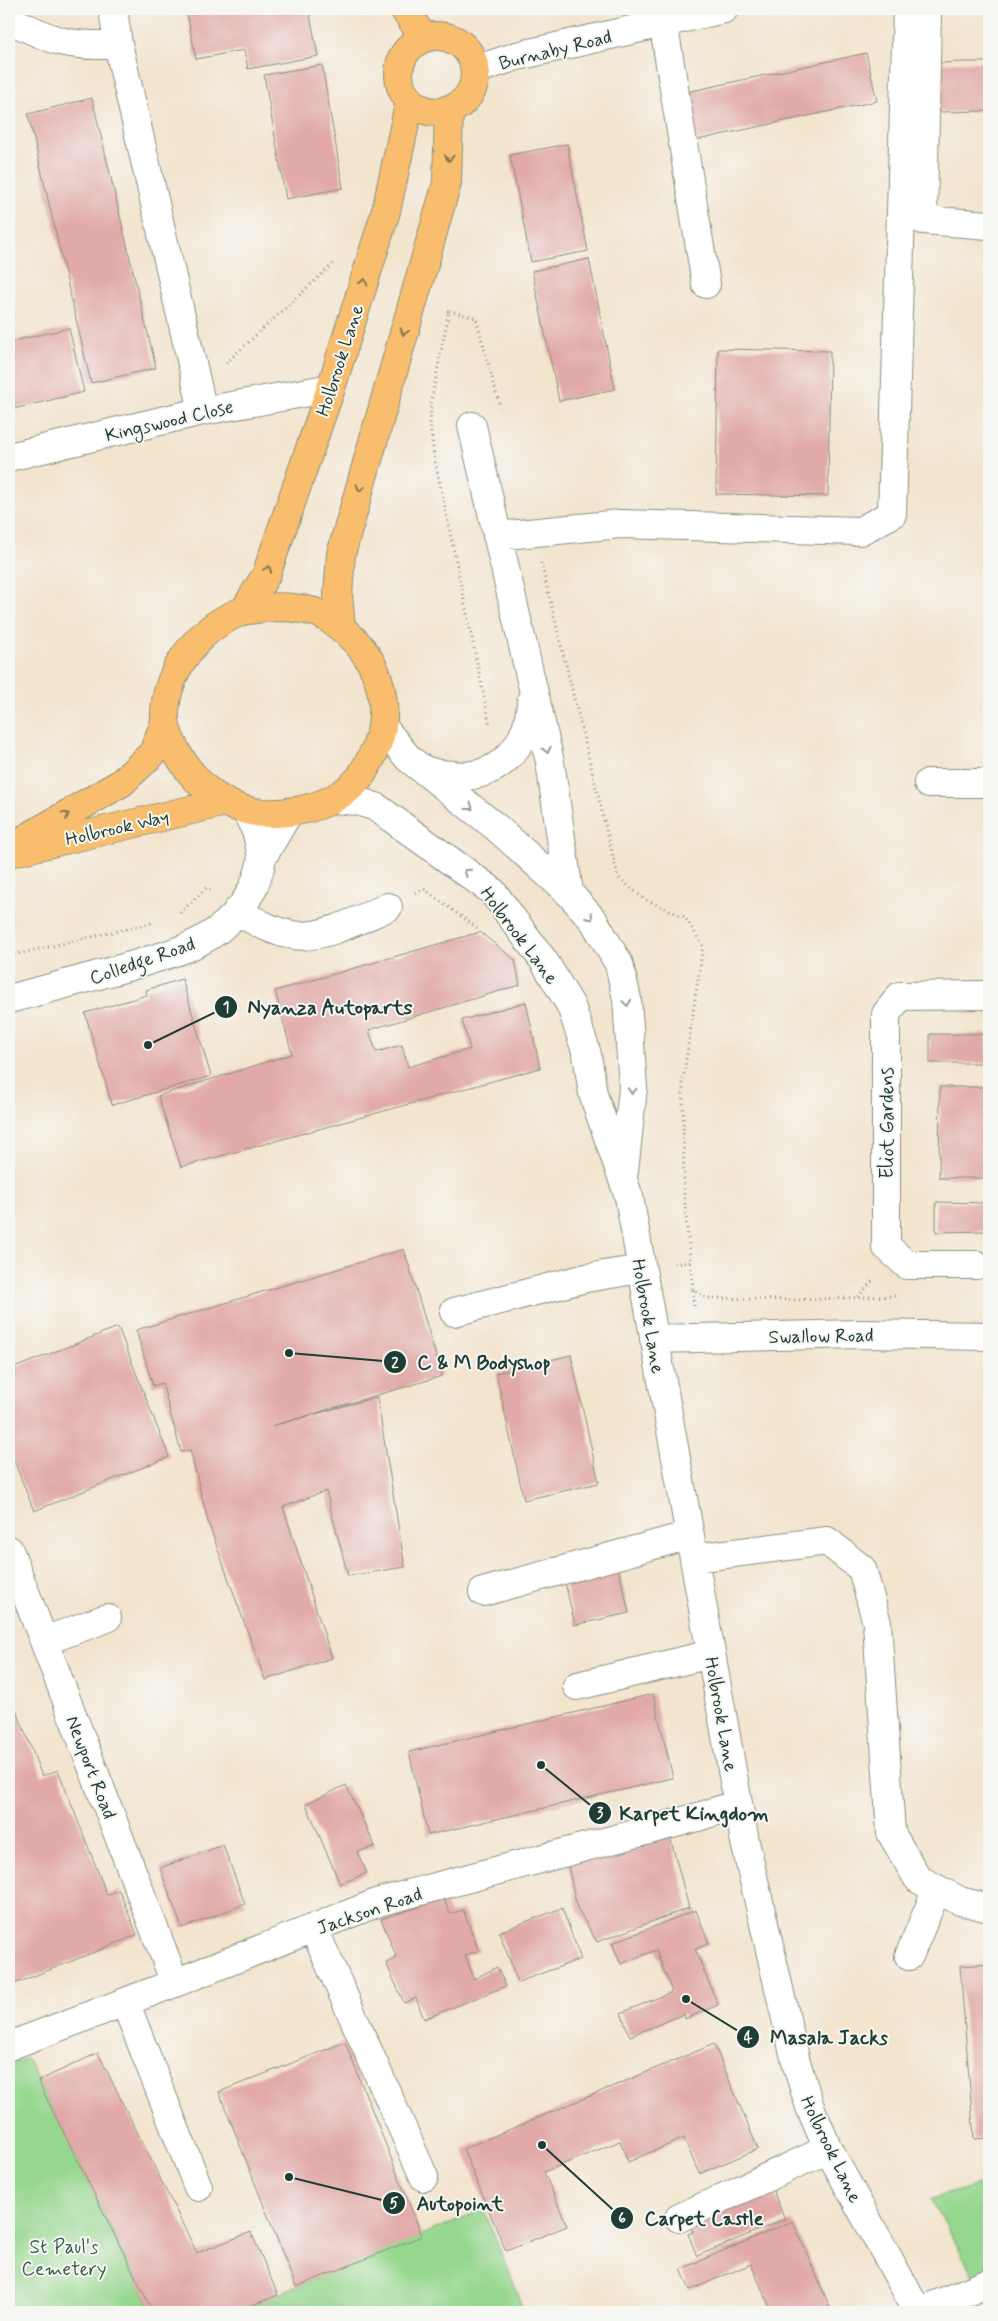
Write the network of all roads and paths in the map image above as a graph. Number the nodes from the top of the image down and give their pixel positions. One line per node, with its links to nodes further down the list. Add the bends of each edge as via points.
1 (113, 9): 9 (street)
2 (404, 9): 8 (main road)
3 (724, 9): 6 (street, Burnaby Road)
4 (907, 9): 21 (street, via 892,514 860,530 620,524)
5 (928, 9): 13 (street, via 923,220)
6 (663, 16): 10 (street, Burnaby Road); 15 (street)
7 (9, 18): 9 (street, via 62,43)
8 (424, 38): 10 (main road, via 440,36 461,44 471,56); 11 (main road, via 409,47 401,61 399,75)
9 (118, 44): 18 (street)
10 (475, 70): 12 (main road, via 471,91 465,100)
11 (410, 100): 12 (main road, via 437,112); 17 (main road, Holbrook Lane, one-way to 11, via 386,210)
12 (449, 109): 16 (main road, one-way to 16, via 447,182)
13 (989, 225)
14 (339, 259): 18 (path)
15 (706, 284)
16 (413, 302): 24 (main road, one-way to 24, via 341,554); 28 (path, via 449,311 431,402 430,426)
17 (331, 388): 18 (street, Kingswood Close); 23 (main road, Holbrook Lane, one-way to 17, via 266,575)
18 (200, 400): 20 (street, Kingswood Close)
19 (472, 426): 22 (street, Holbrook Lane)
20 (9, 457)
21 (534, 532): 22 (street); 50 (path, via 618,877 644,899 685,917 703,946 683,1080 684,1196 693,1289 706,1298 793,1300)
22 (497, 536): 25 (street, Holbrook Lane)
23 (244, 611): 24 (main road, via 291,607 316,612); 26 (main road, via 216,626 191,646 168,694)
24 (340, 628): 27 (main road, via 362,647 376,670)
25 (531, 686): 28 (street, Holbrook Lane, via 526,731 518,748); 39 (street, Holbrook Lane, one-way to 39, via 550,762)
26 (165, 722): 33 (main road, via 174,748 203,788); 35 (main road, Holbrook Way, one-way to 26, via 121,783 153,753)
27 (384, 727): 29 (street, Holbrook Lane, via 408,758); 32 (main road, Holbrook Way, via 358,780)
28 (499, 766): 29 (street, Holbrook Lane, via 472,776 431,772)
29 (422, 768): 39 (street, Holbrook Lane, one-way to 39, via 497,828)
30 (928, 783): 31 (street)
31 (989, 783)
32 (334, 799): 34 (main road, Holbrook Way); 38 (street, Holbrook Lane, one-way to 32, via 376,807)
33 (235, 806): 34 (main road, Holbrook Way); 36 (main road, Holbrook Way); 37 (street, Colledge Road, via 257,833)
34 (289, 812): 37 (street, Colledge Road)
35 (9, 848)
36 (9, 852)
37 (262, 858): 41 (street, Colledge Road, via 258,879)
38 (492, 891): 40 (path, via 467,921 424,889); 47 (street, Holbrook Lane, via 544,961 571,1006 588,1054 593,1094)
39 (568, 894): 47 (street, Holbrook Lane, one-way to 47, via 594,921 619,964 627,999 633,1088)
40 (388, 907): 41 (street, via 322,933 294,936 268,929)
41 (237, 911): 42 (path, via 206,888); 46 (street, Colledge Road, via 218,930 182,950)
42 (175, 918)
43 (158, 922): 44 (path)
44 (9, 956)
45 (989, 995): 48 (street, Eliot Gardens, via 900,996 886,1014 886,1246 906,1265)
46 (9, 999)
47 (623, 1178): 49 (street, Holbrook Lane)
48 (977, 1265)
49 (641, 1269): 51 (street, via 586,1278); 53 (street, Holbrook Lane)
50 (905, 1296)
51 (454, 1312)
52 (989, 1336): 53 (street, Swallow Road, via 860,1334)
53 (654, 1339): 54 (street, Holbrook Lane)
54 (692, 1547): 56 (street); 59 (street, Holbrook Lane); 62 (street, via 827,1541 862,1569 877,1624 891,1833 918,1878)
55 (9, 1550): 58 (street, Newport Road)
56 (483, 1592)
57 (107, 1618): 58 (street)
58 (44, 1641): 66 (street, Newport Road)
59 (711, 1654): 60 (street); 61 (street, Holbrook Lane)
60 (577, 1686)
61 (738, 1804): 64 (street, Jackson Road, via 380,1902); 69 (street, Holbrook Lane, via 796,2062 810,2107)
62 (938, 1889): 63 (street, via 960,1901); 65 (street)
63 (989, 1908)
64 (314, 1929): 66 (street, Jackson Road); 70 (street)
65 (909, 1956)
66 (175, 1983): 67 (street, Jackson Road)
67 (124, 2002): 68 (street, Jackson Road); 71 (street)
68 (9, 2046)
69 (828, 2148): 72 (street); 74 (street, Holbrook Lane)
70 (424, 2176)
71 (198, 2187)
72 (679, 2218)
73 (989, 2283): 74 (street)
74 (918, 2312)

